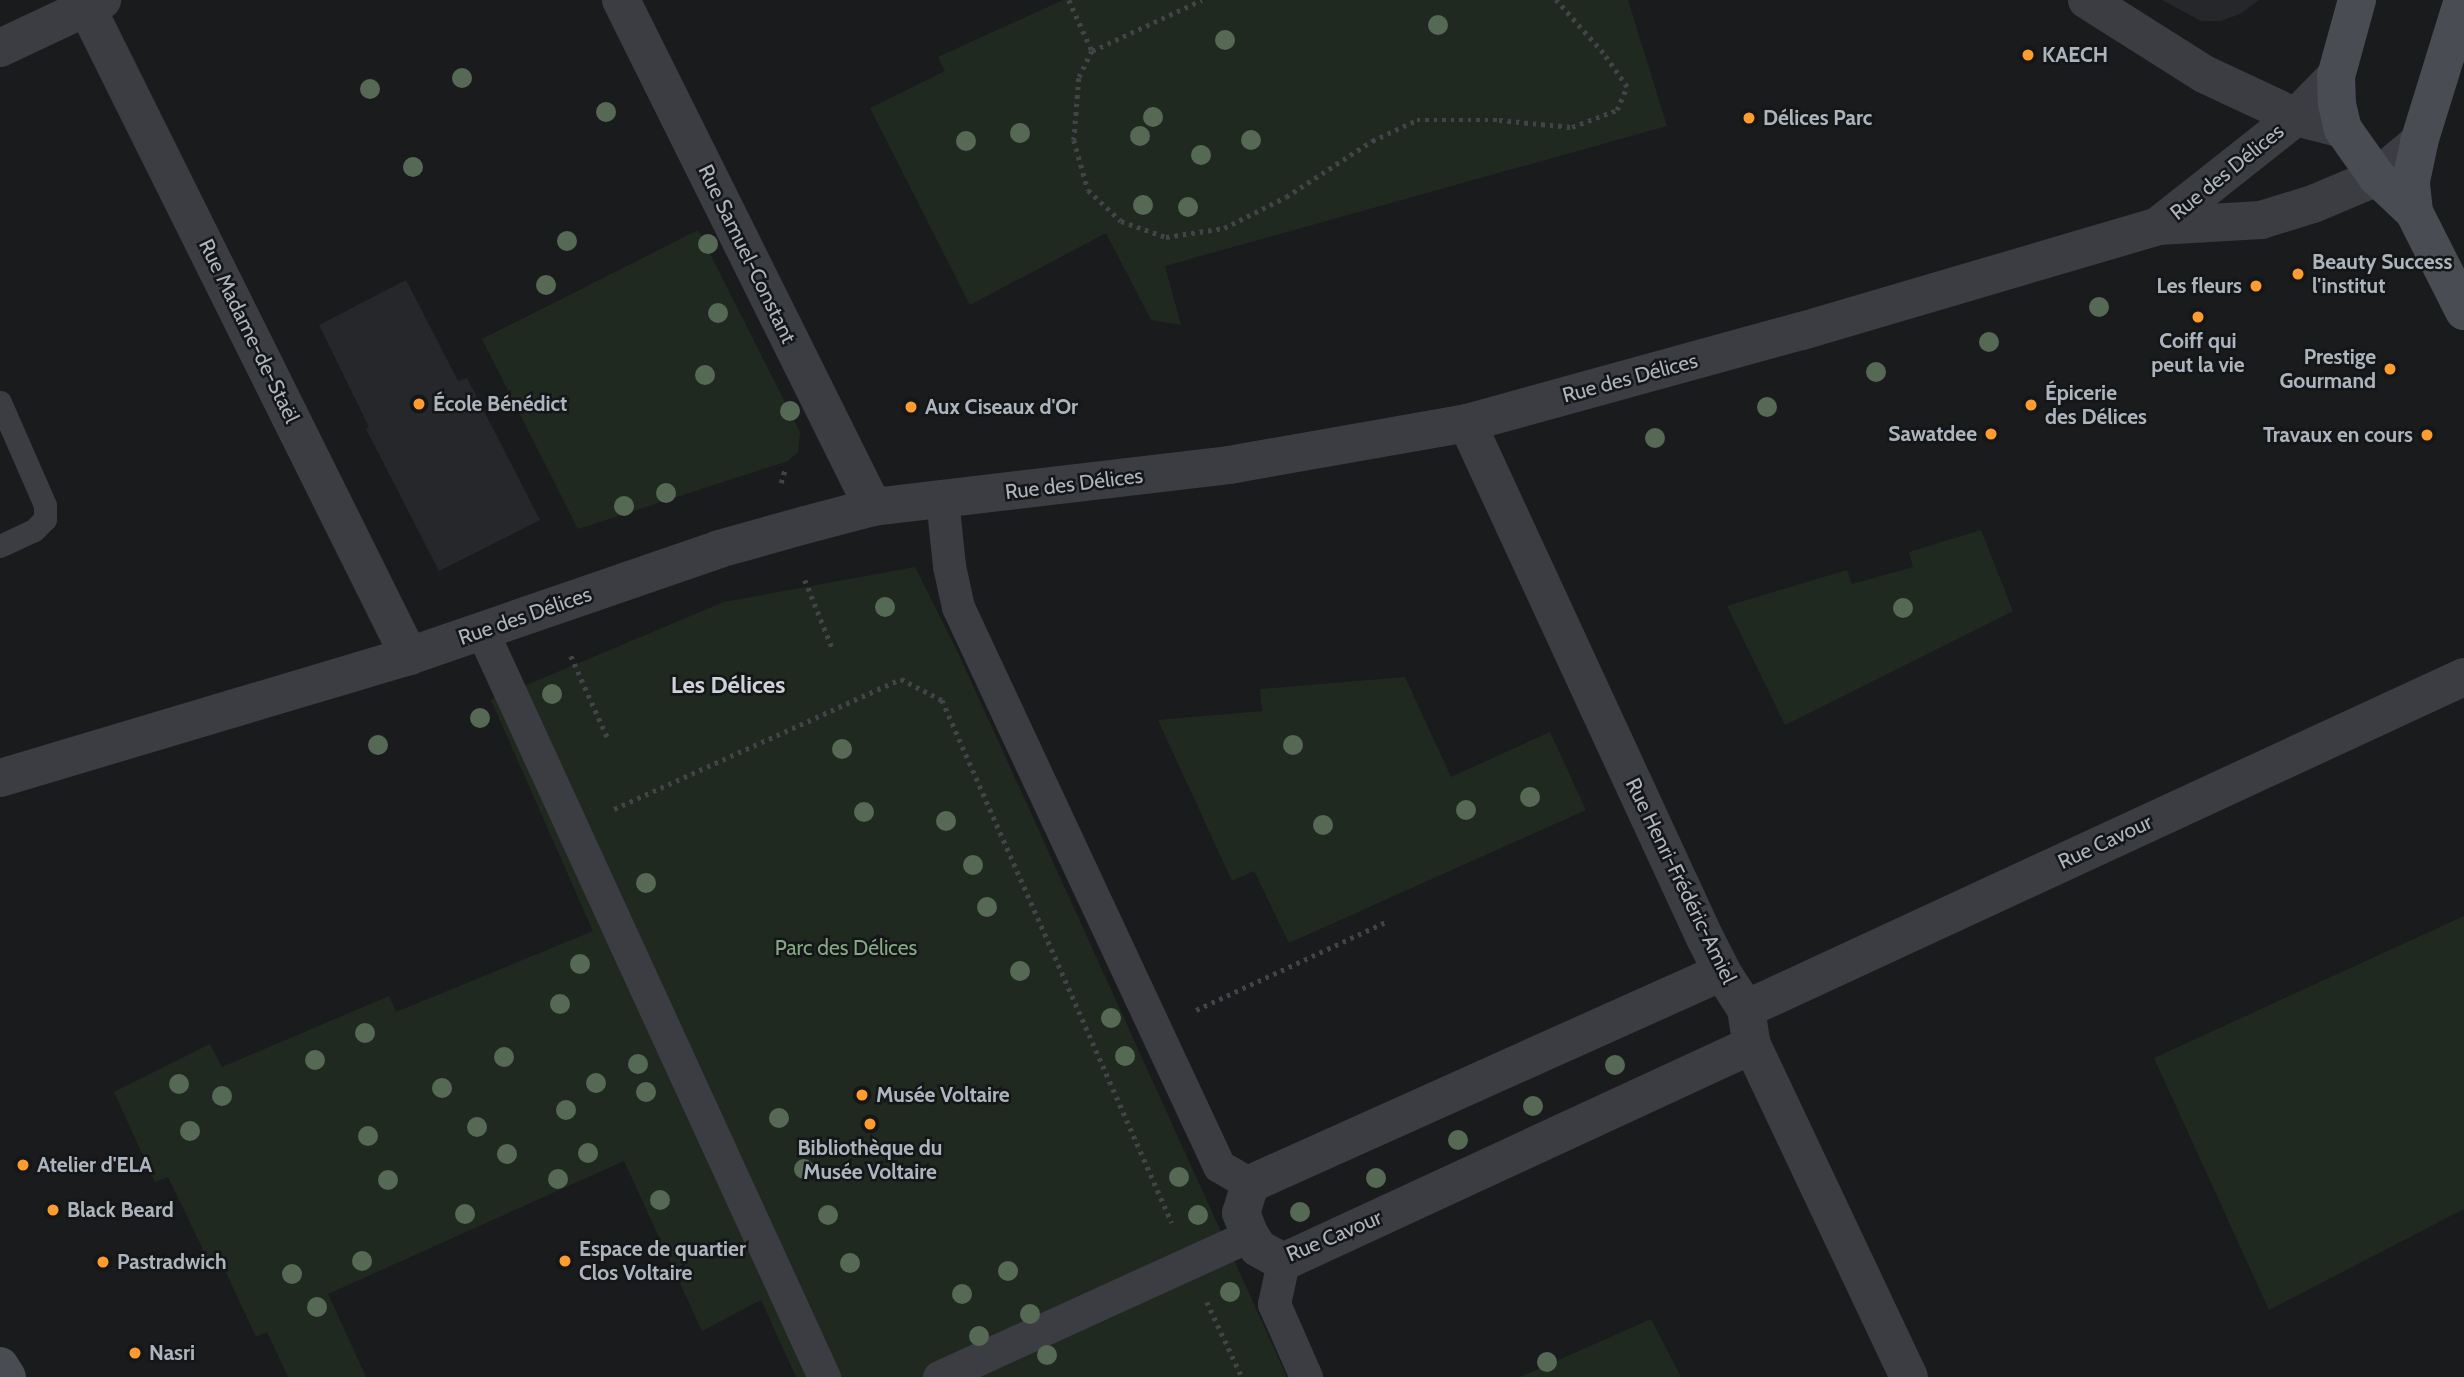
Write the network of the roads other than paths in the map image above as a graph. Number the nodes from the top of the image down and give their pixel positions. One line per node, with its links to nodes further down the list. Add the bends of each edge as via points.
1 (621, 0): 18 (street, Rue Samuel-Constant)
2 (2087, 0): 8 (street, via 2204,74)
3 (2357, 0): 7 (main road)
4 (2462, 0): 10 (main road)
5 (91, 2): 6 (street); 21 (street, Rue Madame-de-Staël)
6 (0, 48)
7 (2336, 76): 8 (street, Rue des Délices); 9 (main road)
8 (2296, 117): 9 (street); 13 (street, Rue des Délices)
9 (2343, 129): 11 (main road)
10 (2419, 142): 11 (street, Rue des Délices); 12 (main road, via 2411,181)
11 (2377, 177): 12 (main road); 13 (street, Rue des Délices, via 2261,220)
12 (2414, 212): 14 (main road)
13 (2158, 226): 16 (street, Rue des Délices)
14 (2464, 311)
15 (0, 402): 19 (lane, via 45,505 45,519 34,530)
16 (1467, 423): 17 (street, Rue des Délices, via 1229,465); 24 (street, Rue Henri-Frédéric-Amiel)
17 (942, 499): 18 (street, Rue des Délices); 26 (street, via 958,607 1219,1166)
18 (873, 507): 20 (street, Rue des Délices, via 719,549)
19 (0, 546)
20 (482, 631): 21 (street, Rue des Délices); 31 (street)
21 (409, 656): 23 (street, Rue des Délices)
22 (2464, 677): 25 (street, Rue Cavour)
23 (0, 778)
24 (1722, 972): 25 (street, Rue Henri-Frédéric-Amiel); 26 (street)
25 (1749, 1027): 28 (street, Rue Cavour); 34 (street, Rue Henri-Frédéric-Amiel)
26 (1250, 1184): 27 (street, via 1241,1213)
27 (1250, 1235): 28 (street, Rue Cavour, via 1258,1248); 32 (street)
28 (1283, 1262): 33 (street, via 1274,1304)
29 (0, 1366): 30 (main road)
30 (8, 1377)
31 (824, 1377)
32 (939, 1377)
33 (1306, 1377)
34 (1909, 1377)

